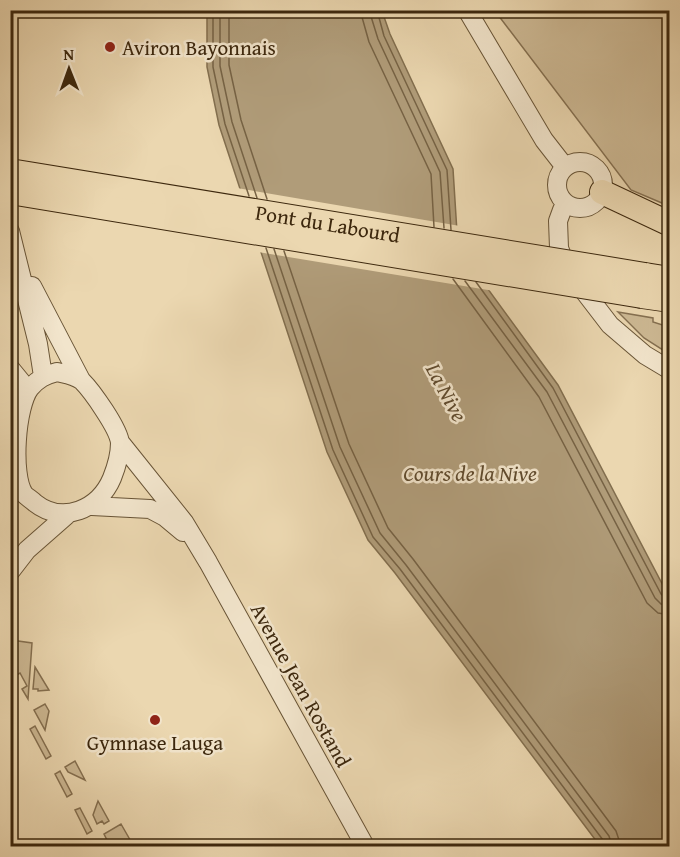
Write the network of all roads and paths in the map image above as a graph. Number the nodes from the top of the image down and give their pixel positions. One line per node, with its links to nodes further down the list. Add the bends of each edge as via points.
1 (467, 10): 2 (street, via 544,140)
2 (565, 167): 5 (street, via 579,162 593,166 602,177); 6 (street, via 557,186)
3 (10, 171): 11 (main road, Pont du Labourd, bridge)
4 (10, 192): 11 (main road, Pont du Labourd, bridge)
5 (602, 192): 6 (street, via 588,206); 7 (main road)
6 (567, 204): 14 (street, via 558,221 559,248 567,268 610,325)
7 (669, 224)
8 (10, 231): 9 (street)
9 (18, 258): 15 (street); 16 (street)
10 (669, 279): 11 (main road)
11 (644, 286): 12 (main road)
12 (669, 300)
13 (10, 368): 17 (street)
14 (669, 370)
15 (43, 376): 16 (street, via 57,372); 17 (street)
16 (81, 381): 18 (street, via 114,425)
17 (28, 390): 19 (street, via 17,436)
18 (120, 442): 20 (street, via 112,479); 22 (street, Avenue Jean Rostand, via 184,522)
19 (15, 486): 21 (street, via 50,512)
20 (92, 506): 21 (street); 22 (street, Avenue Jean Rostand, via 150,509)
21 (68, 514): 23 (street, via 27,550)
22 (197, 545): 24 (street, Avenue Jean Rostand)
23 (10, 572)
24 (365, 846)

